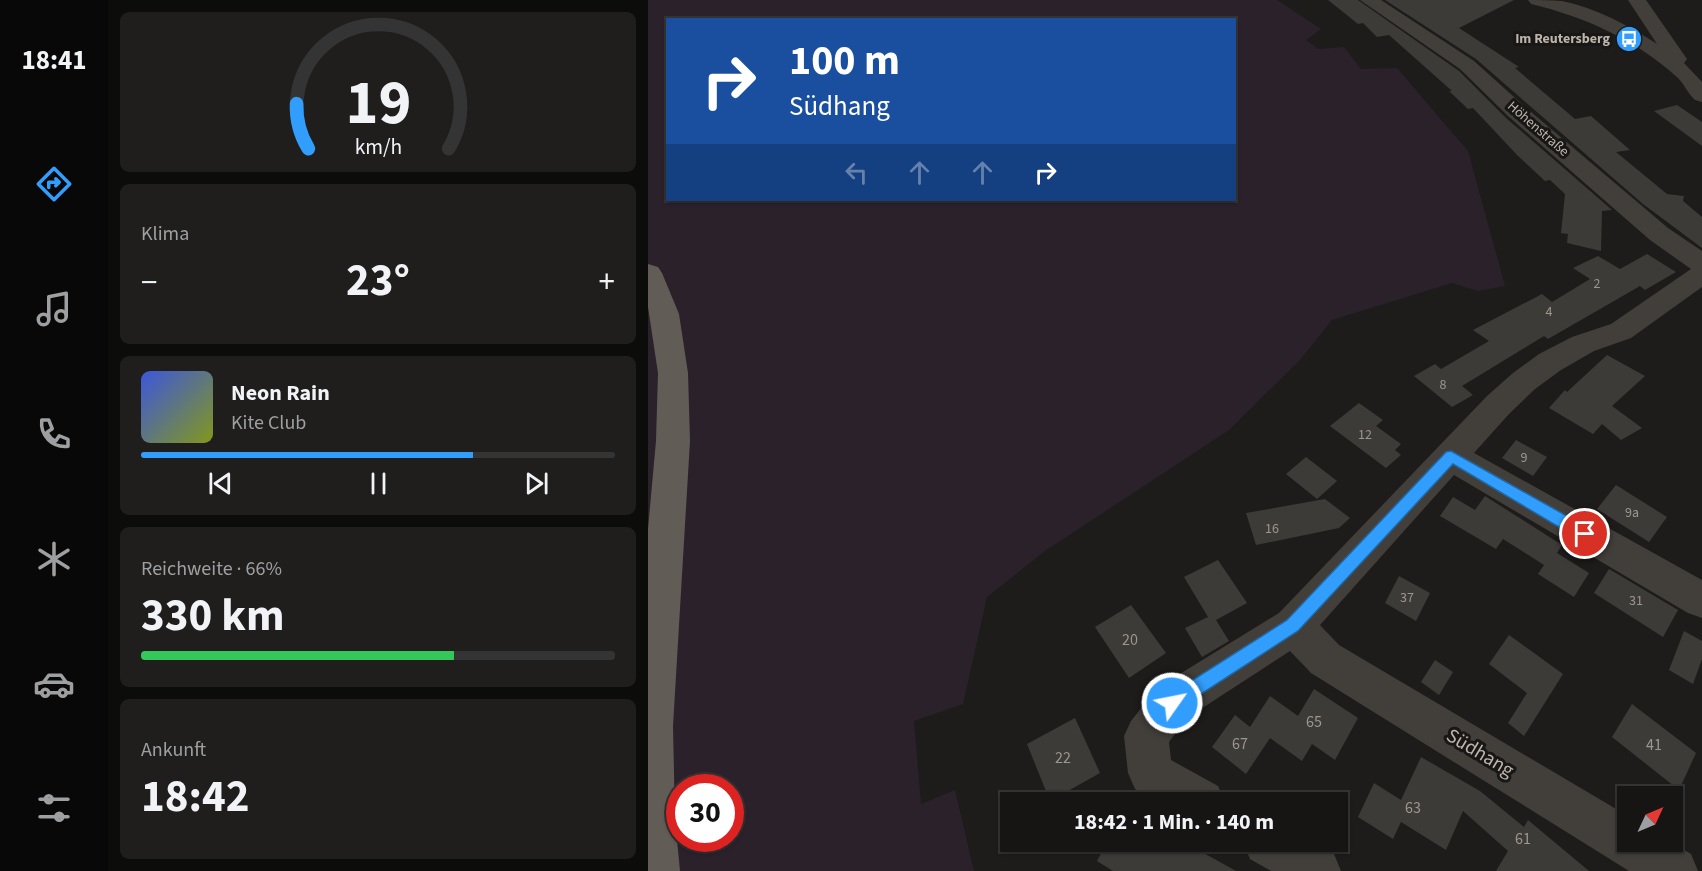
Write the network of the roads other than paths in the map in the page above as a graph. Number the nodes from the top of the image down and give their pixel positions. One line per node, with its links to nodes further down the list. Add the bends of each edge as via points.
1 (1369, 0): 6 (street, Höhenstraße, via 1467,65 1659,234)
2 (1537, 0): 4 (street, via 1592,15 1636,38)
3 (1637, 0): 4 (street)
4 (1695, 78): 5 (street)
5 (1702, 96)
6 (1702, 264)
7 (648, 273): 14 (main road, via 665,314 673,385 673,441 651,726)
8 (1702, 274): 9 (street, via 1621,331 1583,344 1550,362 1498,405)
9 (1451, 456): 10 (street); 11 (street)
10 (1702, 600)
11 (1293, 626): 12 (street, via 1172,703 1146,736 1151,773); 16 (street, Südhang, via 1325,659)
12 (1184, 792)
13 (1284, 852): 15 (street)
14 (656, 871)
15 (1317, 871)
16 (1674, 871)

